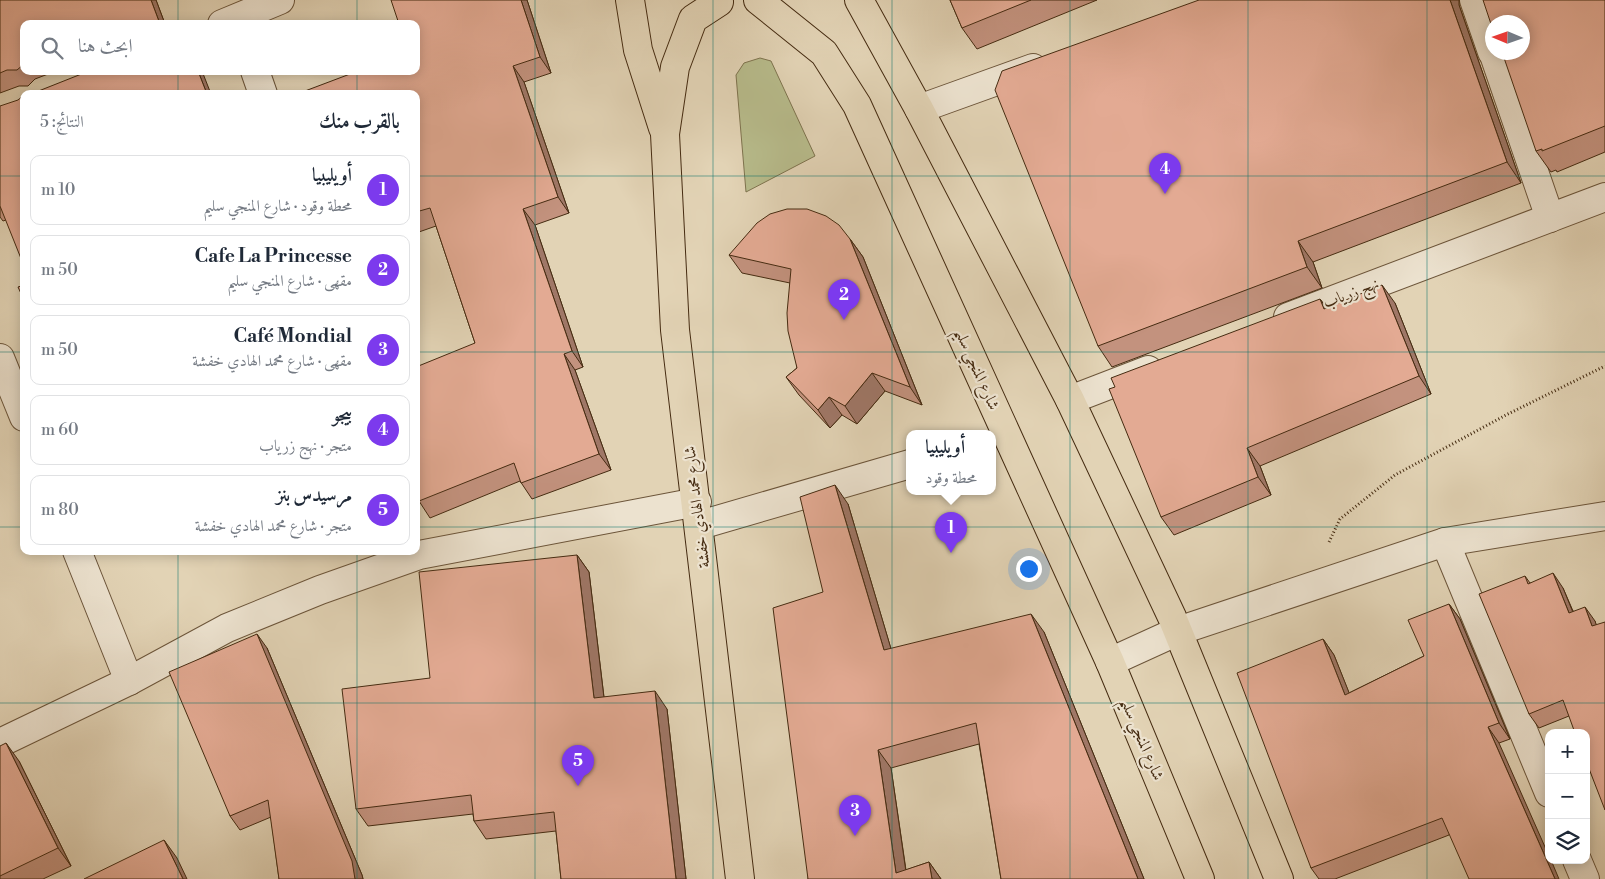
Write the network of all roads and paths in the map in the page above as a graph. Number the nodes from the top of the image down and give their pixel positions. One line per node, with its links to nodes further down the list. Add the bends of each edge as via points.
1 (280, 0): 7 (street)
2 (630, 0): 14 (main road, via 638,50)
3 (758, 0): 23 (main road, شارع المنجي سليم, via 824,53 857,105)
4 (859, 0): 13 (main road)
5 (1474, 0): 8 (street)
6 (718, 1): 14 (main road, via 693,19 675,67)
7 (237, 20)
8 (1485, 30)
9 (1058, 59): 13 (street)
10 (1496, 60): 16 (street)
11 (256, 75): 12 (street)
12 (262, 90)
13 (918, 109): 21 (main road)
14 (665, 134): 25 (main road, شارع محمد الهادي خفشة, via 676,330)
15 (1605, 197): 16 (street, نهج زرياب)
16 (1550, 218): 17 (street, نهج زرياب)
17 (1261, 327)
18 (0, 358): 22 (street)
19 (1170, 362): 21 (street)
20 (1605, 366): 31 (path, via 1395,475 1340,519)
21 (1070, 400): 32 (main road)
22 (20, 407)
23 (1000, 438): 33 (main road, شارع المنجي سليم)
24 (906, 465): 25 (street)
25 (698, 514): 28 (street); 38 (main road, شارع محمد الهادي خفشة)
26 (1605, 516): 27 (street)
27 (1445, 542): 31 (street); 36 (street)
28 (420, 551)
29 (79, 555): 34 (street)
30 (408, 555): 34 (street, via 228,628)
31 (1306, 586): 32 (street)
32 (1178, 631): 33 (street); 40 (main road)
33 (1110, 662): 39 (main road, شارع المنجي سليم)
34 (129, 681): 35 (street)
35 (0, 743)
36 (1545, 783)
37 (1579, 864): 41 (street)
38 (740, 879)
39 (1200, 879)
40 (1279, 879)
41 (1585, 879)

